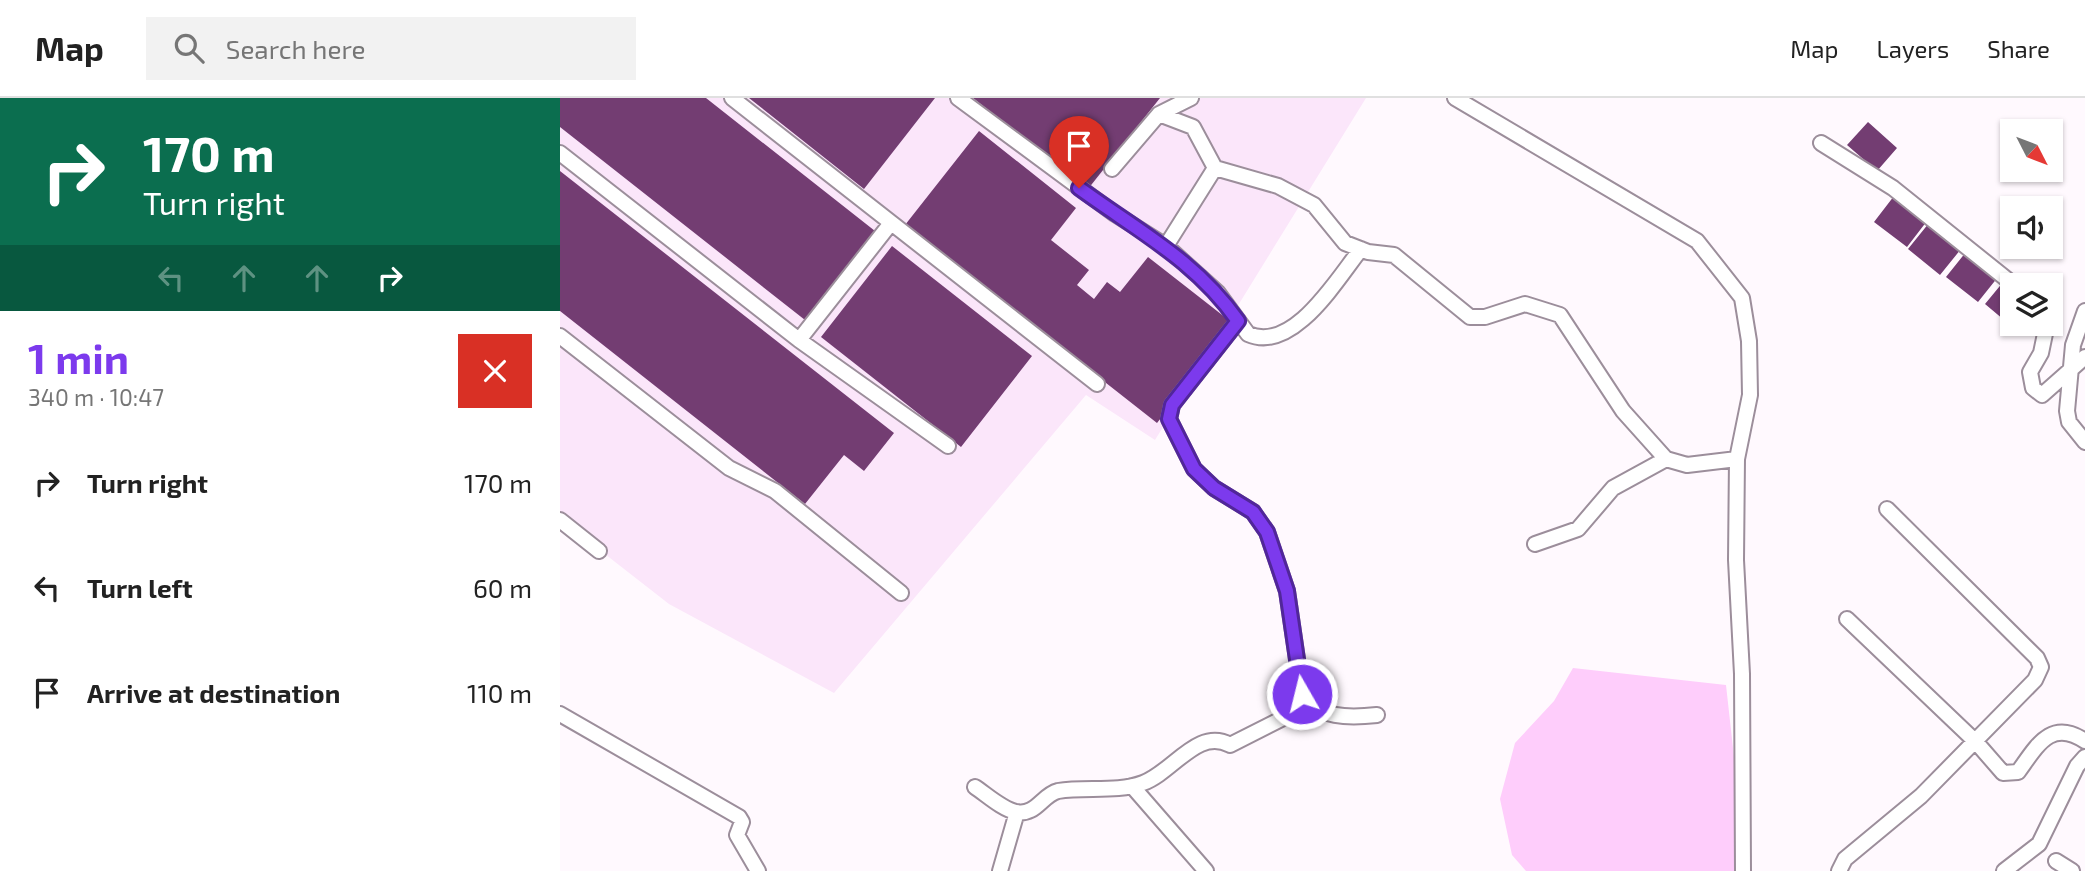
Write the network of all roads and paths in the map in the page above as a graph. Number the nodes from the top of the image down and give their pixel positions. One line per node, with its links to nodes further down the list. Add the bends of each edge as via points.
1 (732, 98): 10 (street)
2 (958, 98): 11 (street)
3 (1191, 98): 5 (street)
4 (1455, 98): 25 (street, via 1697,240 1742,298 1750,395)
5 (1159, 114): 8 (street, via 1193,127); 9 (street)
6 (1821, 143): 13 (street, via 1894,188)
7 (560, 153): 18 (street)
8 (1215, 168): 11 (street); 12 (street, via 1278,186 1314,205 1345,243)
9 (1112, 169)
10 (891, 223): 18 (street); 21 (street)
11 (1166, 246): 15 (street, via 1218,293)
12 (1361, 249): 15 (street, via 1298,325 1268,338 1256,338); 24 (street, via 1394,256 1470,317 1525,304 1560,315 1623,411)
13 (2000, 274)
14 (2085, 311): 20 (street, via 2075,334)
15 (1238, 321): 32 (street, via 1172,405 1169,419 1194,469 1214,488 1253,512 1267,532 1287,591 1302,694)
16 (560, 335): 30 (street, via 729,468 775,491)
17 (2045, 336): 20 (street, via 2030,372 2033,388 2042,395)
18 (799, 340): 23 (street)
19 (2085, 357): 20 (street)
20 (2069, 370): 22 (street, via 2069,422)
21 (1097, 384)
22 (2085, 442)
23 (948, 446)
24 (1666, 459): 25 (street, via 1687,465); 28 (street, via 1613,488 1578,529)
25 (1737, 459): 45 (street)
26 (1886, 509): 36 (street, via 2041,667 2035,680)
27 (560, 520): 29 (street)
28 (1535, 544)
29 (599, 551)
30 (901, 593)
31 (1847, 619): 36 (street)
32 (1309, 705): 34 (street, via 1323,712); 38 (street, via 1230,745 1219,739 1202,742 1169,769)
33 (560, 714): 42 (street, via 739,817 742,822 737,835)
34 (1377, 715)
35 (2085, 741): 36 (street, via 2068,732 2053,733 2038,744 2018,772 2010,774)
36 (1976, 742): 46 (street, via 1921,796 1845,859)
37 (2085, 757): 47 (street, via 2039,844)
38 (1132, 786): 40 (street, via 1060,791 1029,811); 44 (street)
39 (975, 787): 40 (street)
40 (1017, 812): 43 (street)
41 (2056, 861): 48 (street)
42 (758, 871)
43 (1000, 871)
44 (1206, 871)
45 (1743, 871)
46 (1839, 871)
47 (2004, 871)
48 (2072, 871)

